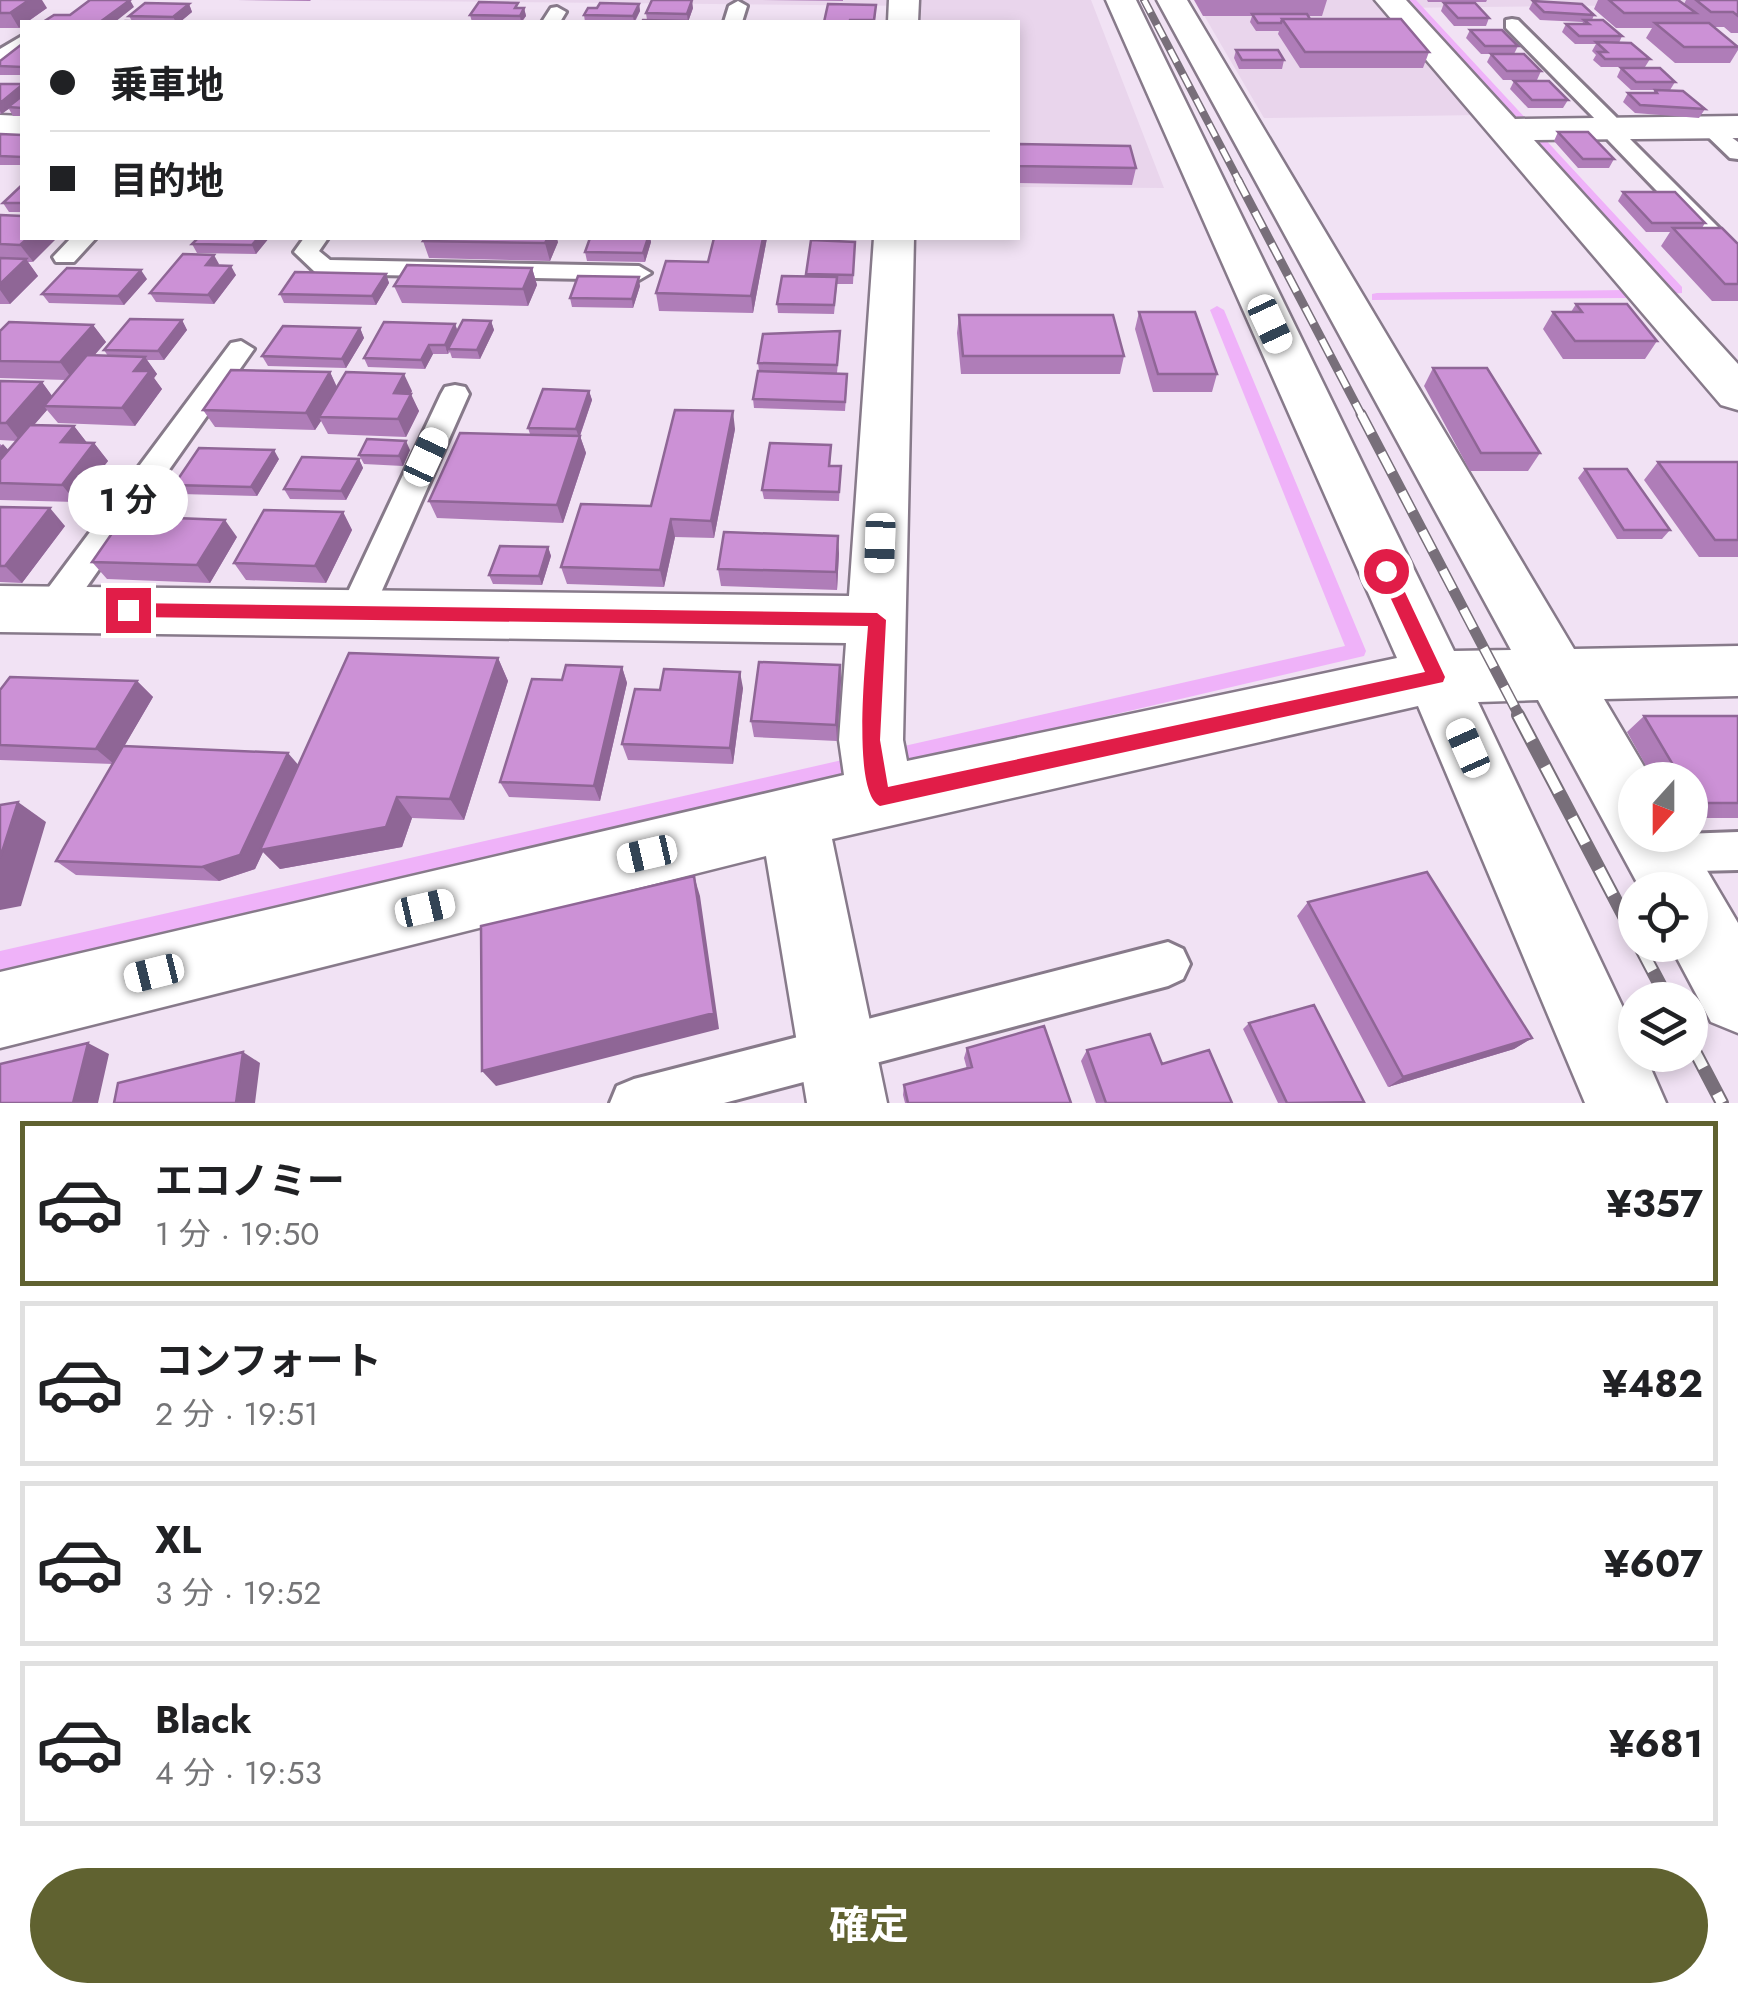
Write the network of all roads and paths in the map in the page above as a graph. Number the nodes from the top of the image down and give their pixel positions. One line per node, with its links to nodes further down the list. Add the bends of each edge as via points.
1 (1121, 0): 23 (street)
2 (1172, 0): 22 (street)
3 (1390, 0): 7 (street)
4 (1512, 24): 5 (lane)
5 (1612, 128): 6 (street); 7 (street); 13 (lane)
6 (1724, 128): 8 (lane)
7 (1505, 130): 17 (street)
8 (1738, 153)
9 (82, 240): 12 (lane)
10 (315, 240): 14 (lane, via 306,252 324,267)
11 (894, 240): 20 (street)
12 (65, 257)
13 (1738, 261)
14 (639, 273)
15 (240, 348): 18 (lane)
16 (455, 394): 19 (lane)
17 (1738, 394)
18 (26, 609): 19 (street)
19 (355, 613): 20 (street)
20 (877, 620): 24 (street)
21 (1738, 671): 22 (street)
22 (1556, 673): 23 (street); 27 (street)
23 (1436, 677): 24 (street); 33 (street)
24 (876, 769): 25 (street)
25 (794, 819): 30 (street); 31 (street)
26 (1738, 851): 27 (lane)
27 (1662, 860): 29 (street)
28 (1168, 964): 31 (lane)
29 (1738, 995)
30 (0, 1010)
31 (842, 1076): 32 (lane)
32 (634, 1103)
33 (1626, 1103)

